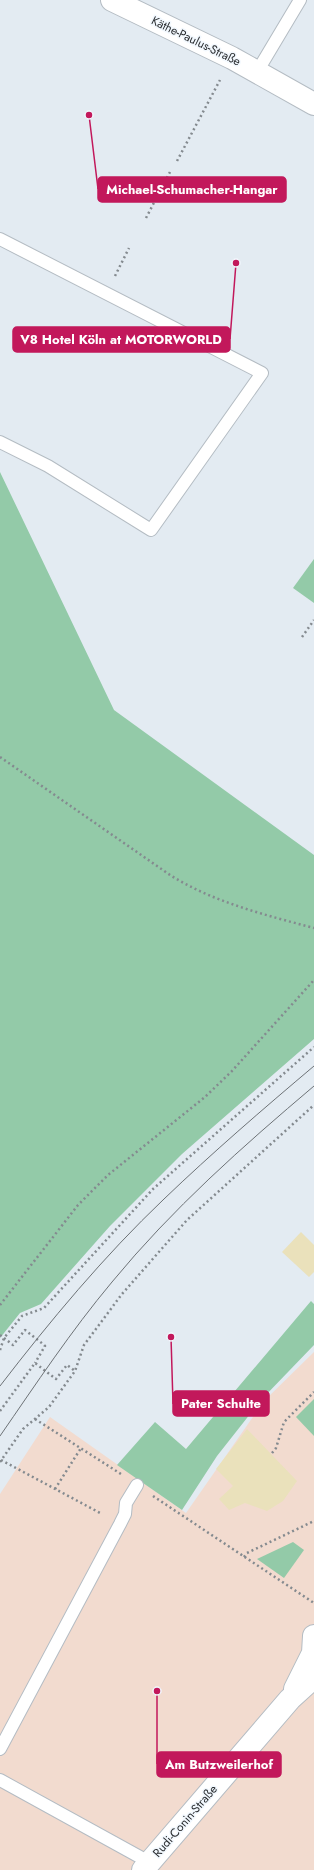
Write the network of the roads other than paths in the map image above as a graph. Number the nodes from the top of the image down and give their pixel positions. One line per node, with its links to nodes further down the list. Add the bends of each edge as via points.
1 (112, 0): 3 (street, Käthe-Paulus-Straße)
2 (300, 0): 4 (lane)
3 (137, 5): 4 (street, Käthe-Paulus-Straße)
4 (257, 72): 5 (street, Käthe-Paulus-Straße)
5 (314, 104)
6 (0, 239): 7 (lane, via 262,373 151,530 48,466)
7 (0, 442)
8 (137, 1485): 12 (lane, via 126,1503 126,1514)
9 (314, 1636): 11 (street, Rudi-Conin-Straße, via 313,1653)
10 (314, 1677): 11 (street, Rudi-Conin-Straße)
11 (290, 1699): 14 (street, Rudi-Conin-Straße)
12 (0, 1749)
13 (0, 1780): 14 (lane)
14 (146, 1866)

